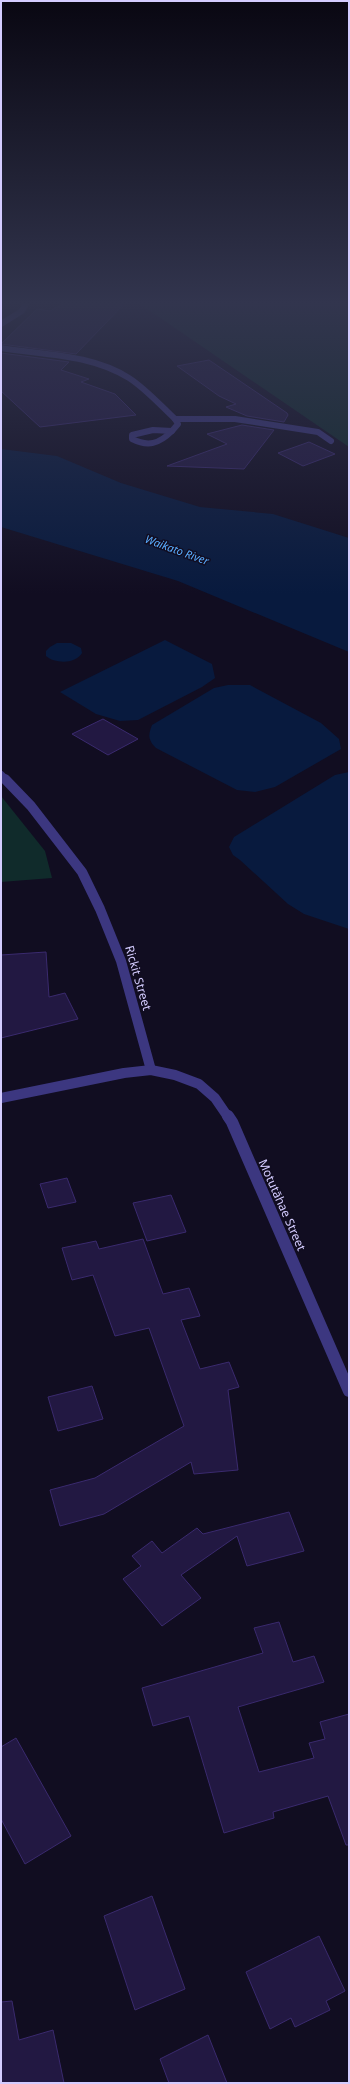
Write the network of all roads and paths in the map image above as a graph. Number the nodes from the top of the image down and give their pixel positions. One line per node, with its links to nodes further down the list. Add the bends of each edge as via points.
1 (153, 399): 2 (street)
2 (175, 419): 3 (street, via 178,424); 4 (street, via 242,420 318,432)
3 (172, 431): 3 (street, via 142,432 130,436 137,442 154,444)
4 (331, 441)
5 (1, 775): 6 (street, Rickit Street, via 31,806 82,872 121,961)
6 (151, 1070): 7 (street, via 124,1073); 8 (street, Motutāhae Street, via 176,1075 199,1084 215,1098 232,1122)
7 (1, 1098)
8 (349, 1391)

